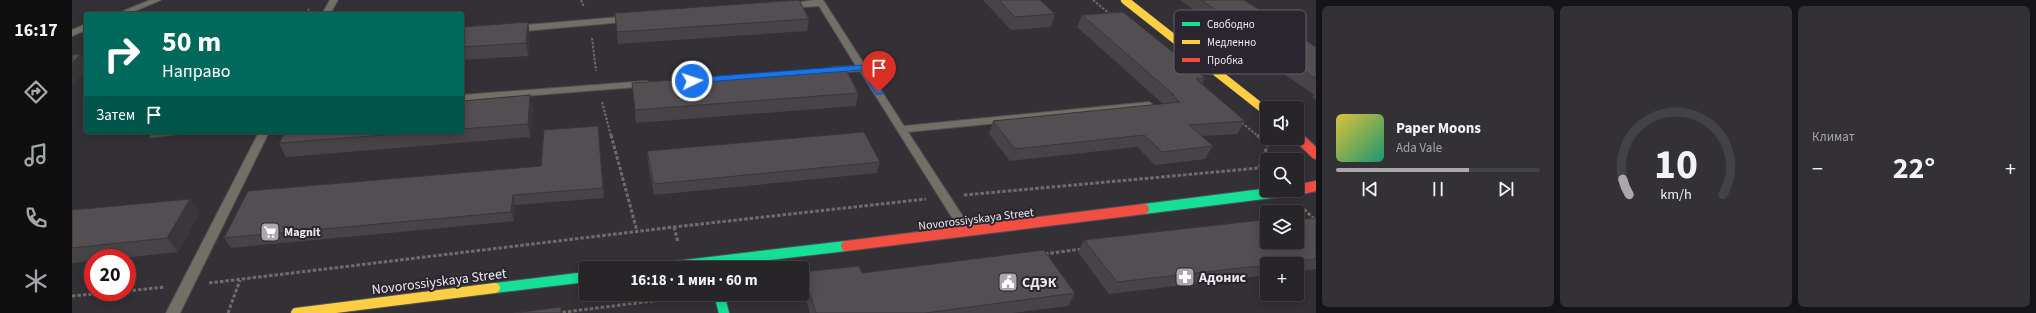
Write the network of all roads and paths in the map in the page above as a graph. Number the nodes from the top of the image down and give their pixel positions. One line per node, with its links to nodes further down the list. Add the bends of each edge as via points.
1 (157, 0): 8 (lane)
2 (334, 0): 9 (lane)
3 (581, 0): 12 (path)
4 (1093, 0): 11 (path)
5 (1125, 0): 16 (main road)
6 (820, 1): 7 (lane); 17 (lane)
7 (781, 6)
8 (125, 12)
9 (327, 12)
10 (638, 18): 12 (lane)
11 (1117, 20)
12 (590, 22): 14 (lane); 21 (path)
13 (84, 28): 15 (lane)
14 (507, 30)
15 (72, 33)
16 (1174, 39)
17 (863, 68): 18 (lane); 26 (lane)
18 (824, 71)
19 (1219, 74): 24 (main road)
20 (660, 83): 21 (lane)
21 (598, 88): 22 (lane); 38 (path)
22 (464, 98)
23 (1149, 105): 26 (lane)
24 (1260, 106)
25 (1237, 119): 28 (path)
26 (903, 128): 35 (lane)
27 (263, 134): 45 (lane)
28 (1260, 138)
29 (1305, 142): 31 (main road)
30 (1268, 145): 35 (path, via 1259,168)
31 (1316, 154)
32 (1316, 186): 33 (main road, Novorossiyskaya Street)
33 (1304, 188)
34 (1260, 195): 39 (main road, Novorossiyskaya Street)
35 (944, 197): 38 (path); 39 (lane)
36 (1316, 221): 37 (path)
37 (1310, 222)
38 (637, 231): 44 (path)
39 (967, 232): 42 (main road, Novorossiyskaya Street)
40 (1086, 249): 41 (path)
41 (1038, 254)
42 (751, 261)
43 (579, 278): 51 (main road, Novorossiyskaya Street)
44 (240, 280): 45 (path); 53 (path)
45 (187, 285): 46 (path); 52 (lane)
46 (136, 290)
47 (84, 295): 48 (path)
48 (72, 296)
49 (644, 301): 55 (path)
50 (721, 301): 56 (main road)
51 (326, 311): 54 (main road, Novorossiyskaya Street)
52 (173, 313)
53 (228, 313)
54 (296, 313)
55 (557, 313)
56 (724, 313)

